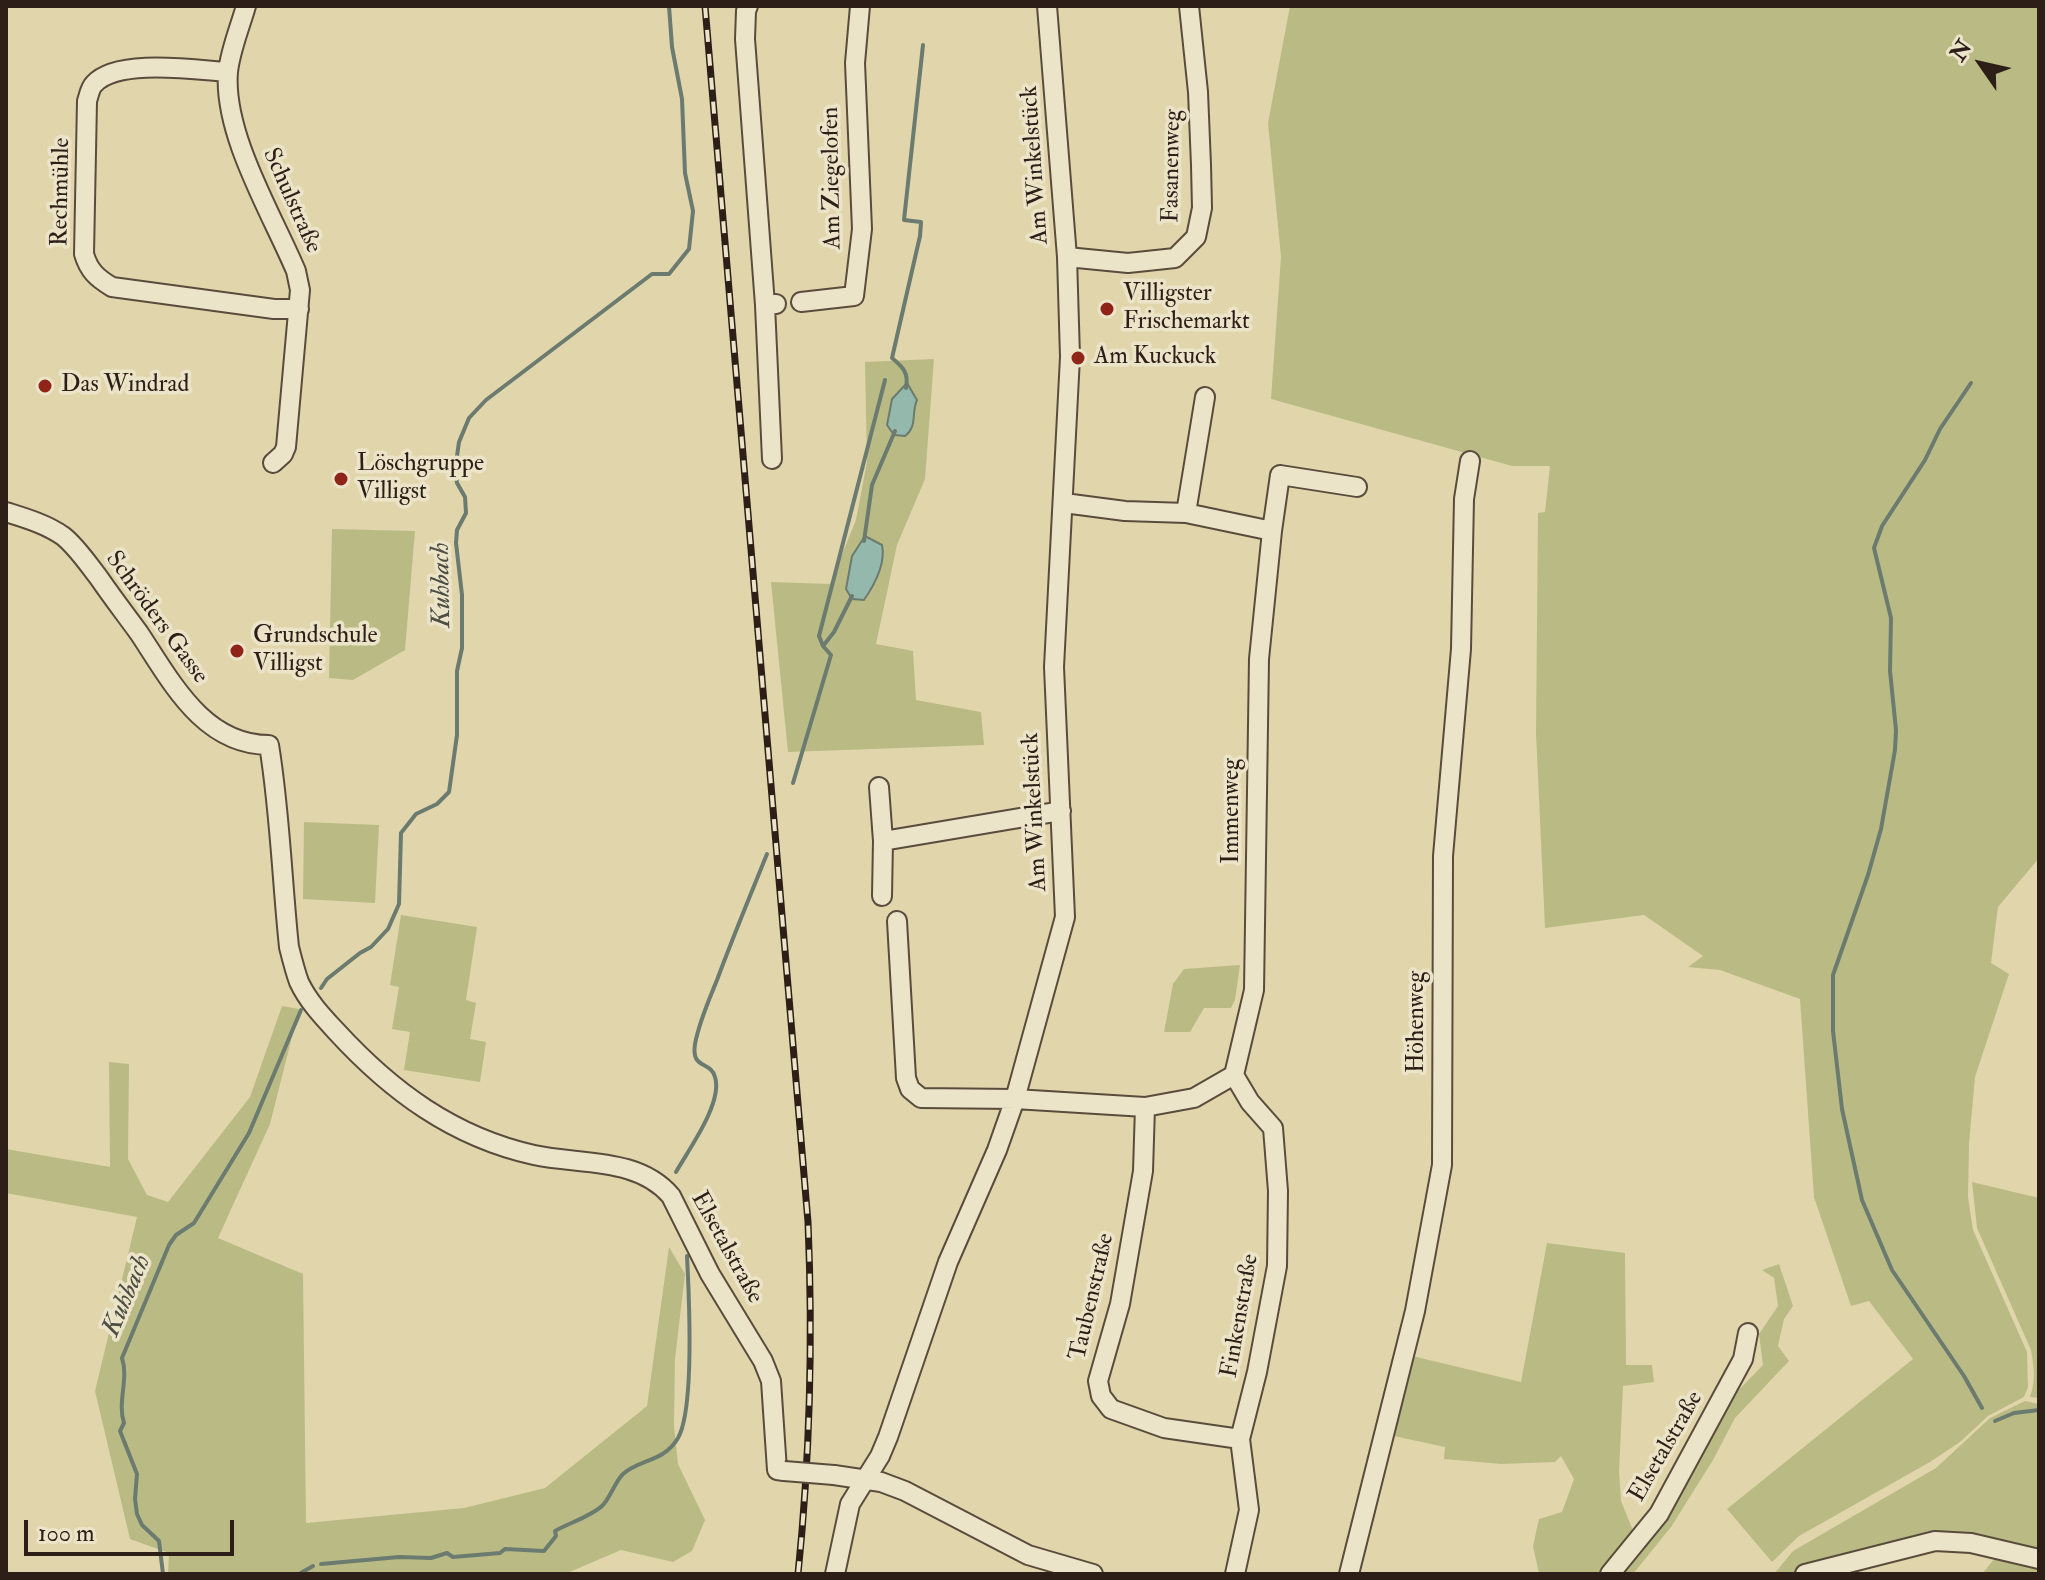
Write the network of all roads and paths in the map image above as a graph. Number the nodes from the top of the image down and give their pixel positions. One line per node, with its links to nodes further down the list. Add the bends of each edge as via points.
1 (246, 6): 6 (street, Schulstraße)
2 (748, 6): 11 (street, via 745,39 771,304)
3 (860, 6): 8 (street, Am Ziegelofen, via 855,63 862,229 854,296)
4 (1047, 6): 7 (street, Am Winkelstück)
5 (1189, 6): 7 (street, Fasanenweg, via 1201,165 1196,237 1175,258 1128,263)
6 (228, 72): 9 (street, Schulstraße, via 231,116 296,271); 9 (street, Rechmühle, via 150,68 121,71 92,85 87,101 84,254 88,267 112,287)
7 (1067, 257): 15 (street, Am Winkelstück, via 1070,357)
8 (801, 302)
9 (299, 309): 13 (street, Schulstraße, via 286,447)
10 (1205, 397): 17 (street)
11 (772, 459)
12 (1470, 461): 35 (street, Höhenweg, via 1443,856 1442,1165 1415,1311)
13 (273, 463)
14 (1357, 487): 18 (street, Immenweg, via 1280,475)
15 (1064, 503): 17 (street); 21 (street, Am Winkelstück, via 1054,667)
16 (6, 512): 19 (street, Schröders Gasse, via 51,529 79,551 196,713 222,733)
17 (1186, 513): 18 (street)
18 (1272, 531): 25 (street, Immenweg, via 1259,659 1254,990)
19 (269, 745): 30 (street, Elsetalstraße, bridge, via 289,947 313,1006 372,1068 435,1116 514,1150 618,1167 661,1185 763,1361 773,1395 780,1470)
20 (879, 787): 22 (street)
21 (1061, 811): 22 (street); 26 (street, Am Winkelstück, via 1065,917)
22 (883, 841): 23 (street)
23 (882, 896)
24 (897, 921): 26 (street, via 910,1089 921,1098)
25 (1234, 1075): 27 (street, via 1194,1098); 29 (street, Finkenstraße, via 1273,1128 1278,1191 1277,1266)
26 (1015, 1099): 27 (street); 30 (street, Am Winkelstück, via 948,1262 888,1437)
27 (1145, 1107): 29 (street, Taubenstraße, via 1143,1171 1120,1304 1098,1381 1101,1396 1111,1409 1164,1428)
28 (1748, 1333): 36 (street, Elsetalstraße, via 1743,1359 1659,1514)
29 (1240, 1439): 34 (street, Finkenstraße, via 1249,1510)
30 (865, 1478): 32 (street, Am Winkelstück, via 845,1519); 33 (street, Elsetalstraße, via 905,1491 1028,1555)
31 (2039, 1559): 37 (street, via 1971,1543 1935,1541)
32 (835, 1574)
33 (1093, 1574)
34 (1235, 1574)
35 (1349, 1574)
36 (1610, 1574)
37 (1805, 1574)

